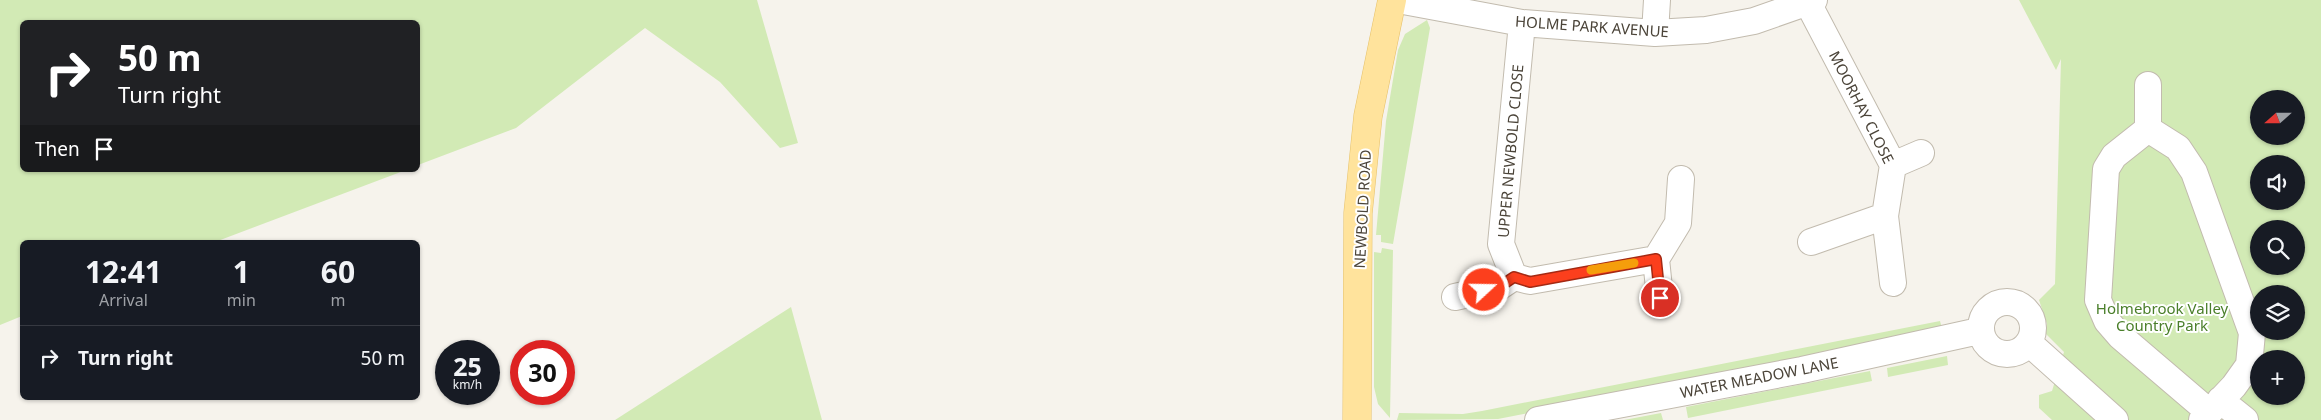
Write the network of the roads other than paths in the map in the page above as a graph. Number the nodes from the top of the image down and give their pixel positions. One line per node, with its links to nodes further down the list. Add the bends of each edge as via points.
1 (1392, 0): 22 (main road, NEWBOLD ROAD, via 1368,116 1358,213)
2 (1398, 0): 5 (street, HOLME PARK AVENUE)
3 (1658, 0): 6 (street)
4 (1811, 2): 6 (street, HOLME PARK AVENUE, via 1754,22 1706,30); 10 (street, MOORHAY CLOSE)
5 (1522, 24): 6 (street, HOLME PARK AVENUE); 15 (street, UPPER NEWBOLD CLOSE, via 1501,244)
6 (1656, 33)
7 (2148, 85): 8 (street)
8 (2148, 129): 21 (street, via 2178,148 2194,172 2252,333 2249,365); 21 (street, via 2114,156 2106,169 2098,300 2107,321 2120,336)
9 (1921, 153): 10 (street)
10 (1893, 164): 12 (street, MOORHAY CLOSE)
11 (1681, 179): 14 (street, via 1678,222)
12 (1885, 216): 13 (street); 16 (street, MOORHAY CLOSE)
13 (1811, 242)
14 (1656, 259): 15 (street, via 1530,282); 18 (street)
15 (1514, 277): 17 (street, via 1499,287)
16 (1893, 283)
17 (1455, 296)
18 (1660, 298)
19 (1979, 331): 20 (street, via 1992,351 2014,354); 20 (street, via 1984,313 2002,301 2015,302 2028,310 2034,328); 23 (street, WATER MEADOW LANE, via 1802,370)
20 (2030, 343): 24 (street)
21 (2210, 410): 25 (street)
22 (1358, 420)
23 (1538, 420)
24 (2115, 420)
25 (2245, 420)

